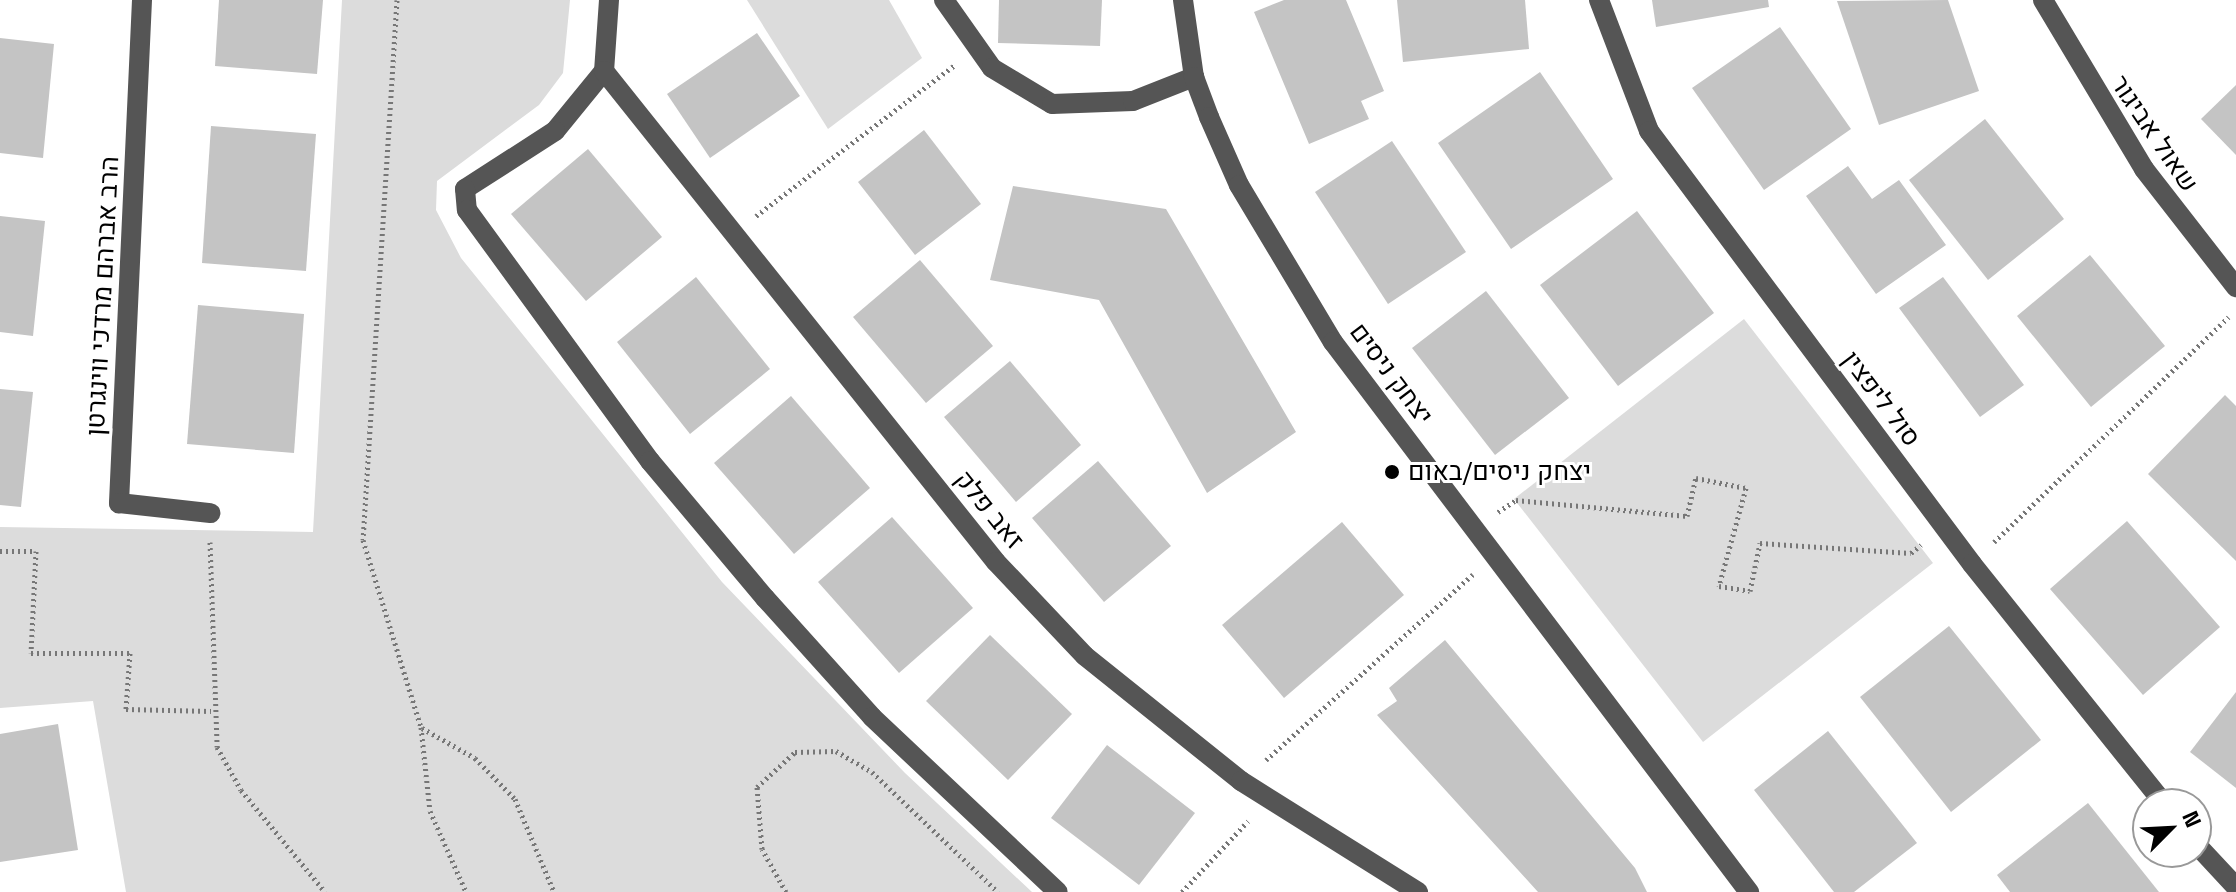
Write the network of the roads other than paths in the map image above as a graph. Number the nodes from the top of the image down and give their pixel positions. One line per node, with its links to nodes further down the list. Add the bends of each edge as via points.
1 (142, 0): 10 (street, הרב אברהם מרדכי ווינגרטן, via 119,503)
2 (609, 0): 7 (street)
3 (944, 0): 8 (street, via 976,49 1026,95 1052,104 1133,101)
4 (1183, 0): 8 (street, יצחק ניסים)
5 (1599, 0): 11 (street, סול ליפצין, via 1649,131 1972,564)
6 (2043, 0): 9 (street, שאול אביגור, via 2144,169)
7 (604, 71): 14 (street, via 555,131 465,189 467,210 650,461 765,598 872,717); 15 (street, זאב פלק, via 996,562 1085,656 1241,781)
8 (1194, 77): 16 (street, יצחק ניסים, via 1239,185 1288,270 1494,555)
9 (2236, 287)
10 (210, 513)
11 (2151, 788)
12 (2212, 861): 13 (street)
13 (2236, 887)
14 (1058, 892)
15 (1418, 892)
16 (1749, 892)

